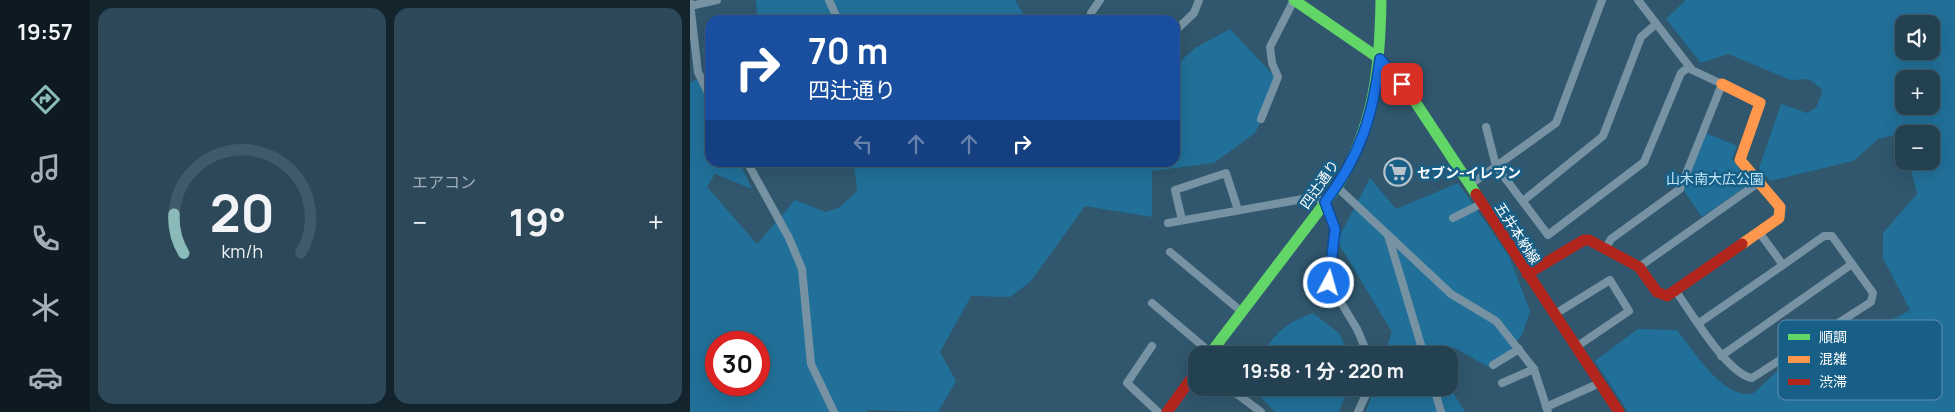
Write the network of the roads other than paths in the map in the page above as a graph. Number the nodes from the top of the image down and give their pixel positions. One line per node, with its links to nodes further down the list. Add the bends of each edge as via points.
1 (717, 0): 9 (street)
2 (828, 0): 10 (street)
3 (1100, 0): 11 (street)
4 (1199, 0): 13 (street, via 1194,14)
5 (1294, 0): 14 (street, 五井本納線); 18 (street, via 1270,47 1278,77)
6 (1381, 0): 14 (street, 四辻通り)
7 (1602, 0): 20 (street, via 1556,123)
8 (1638, 0): 12 (street)
9 (690, 4): 17 (street, via 698,72)
10 (836, 15)
11 (1091, 15)
12 (1656, 24): 15 (street); 25 (street, via 1641,37 1602,136)
13 (1180, 27)
14 (1380, 59): 23 (street, 五井本納線, via 1412,97); 24 (street, 四辻通り, via 1367,127 1354,159)
15 (1689, 67): 16 (street); 25 (street, via 1680,74 1644,162 1548,235)
16 (1722, 84): 22 (street, via 1760,103 1739,156); 34 (street, via 1680,189 1610,239)
17 (705, 85)
18 (1261, 119)
19 (1486, 127): 20 (street)
20 (1496, 166): 23 (street); 25 (street)
21 (750, 167): 65 (street, via 790,238 802,269 811,364)
22 (1758, 183): 32 (street, via 1780,207 1781,213); 38 (street)
23 (1470, 186): 27 (street, 五井本納線)
24 (1337, 187): 26 (street, 四辻通り); 33 (street)
25 (1522, 201)
26 (1325, 202): 28 (street, via 1314,197); 42 (street, 四辻通り); 49 (street, via 1335,229 1329,283)
27 (1482, 204): 29 (street); 39 (street, 五井本納線)
28 (1238, 210): 30 (street); 30 (street, via 1226,173 1174,190)
29 (1453, 218)
30 (1182, 220): 31 (street)
31 (1168, 223)
32 (1759, 232): 37 (street); 40 (street)
33 (1388, 234): 50 (street); 52 (street, via 1451,294 1496,321)
34 (1605, 249): 38 (street); 39 (street, via 1584,240)
35 (1170, 252): 42 (street)
36 (1852, 264): 37 (street, via 1829,234); 44 (street, via 1873,293 1871,302); 53 (street)
37 (1783, 265): 45 (street)
38 (1639, 267): 40 (street, via 1657,292 1666,296)
39 (1527, 274): 43 (street, 五井本納線)
40 (1675, 290): 45 (street)
41 (1152, 303): 47 (street)
42 (1242, 312): 48 (street, 四辻通り)
43 (1554, 314): 51 (street, 五井本納線); 51 (street, via 1610,280 1630,311)
44 (1843, 320)
45 (1699, 323): 53 (street)
46 (1152, 346): 66 (street, via 1127,384)
47 (1201, 346)
48 (1216, 346)
49 (1364, 346)
50 (1421, 346)
51 (1576, 347): 58 (street, 五井本納線)
52 (1519, 349): 55 (street); 56 (street)
53 (1721, 356): 54 (street, via 1746,377 1752,378)
54 (1778, 361)
55 (1493, 365)
56 (1534, 369): 57 (street); 63 (street)
57 (1502, 383)
58 (1600, 383): 63 (street); 70 (street, 五井本納線)
59 (1188, 384): 64 (street)
60 (1240, 396): 67 (street)
61 (1365, 396): 68 (street)
62 (1436, 396): 69 (street)
63 (1547, 409)
64 (1171, 410)
65 (834, 412)
66 (1158, 412)
67 (1261, 412)
68 (1358, 412)
69 (1441, 412)
70 (1619, 412)

